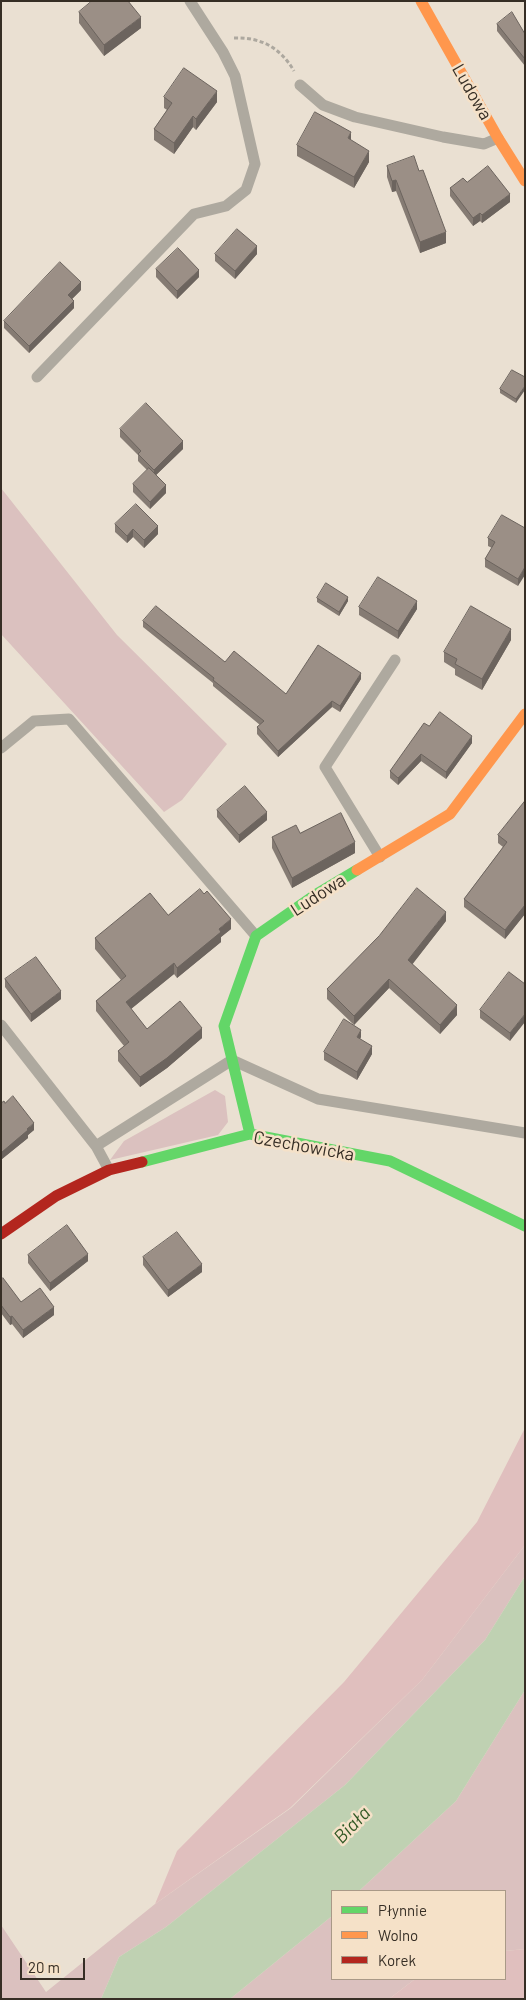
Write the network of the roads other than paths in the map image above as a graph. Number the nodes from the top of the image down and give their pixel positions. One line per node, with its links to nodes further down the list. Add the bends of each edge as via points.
1 (190, 1): 6 (lane, via 216,40 234,76 255,164 246,190 226,206 194,214)
2 (421, 1): 4 (street, Ludowa)
3 (300, 86): 4 (lane, via 323,105 355,117 484,144)
4 (498, 138): 5 (street, Ludowa)
5 (525, 181)
6 (37, 377)
7 (395, 660): 10 (lane, via 325,767)
8 (525, 714): 10 (street, Ludowa, via 450,814)
9 (1, 748): 11 (lane, via 34,720 68,719)
10 (380, 856): 11 (street, Ludowa)
11 (256, 936): 13 (street, via 224,1026)
12 (1, 1025): 16 (lane)
13 (232, 1060): 14 (lane, via 318,1099); 15 (street); 16 (lane)
14 (525, 1133)
15 (250, 1134): 17 (street, Czechowicka); 18 (street, Czechowicka, via 390,1161)
16 (96, 1146): 17 (lane)
17 (109, 1170): 19 (street, Czechowicka, via 56,1196)
18 (525, 1226)
19 (1, 1234)

